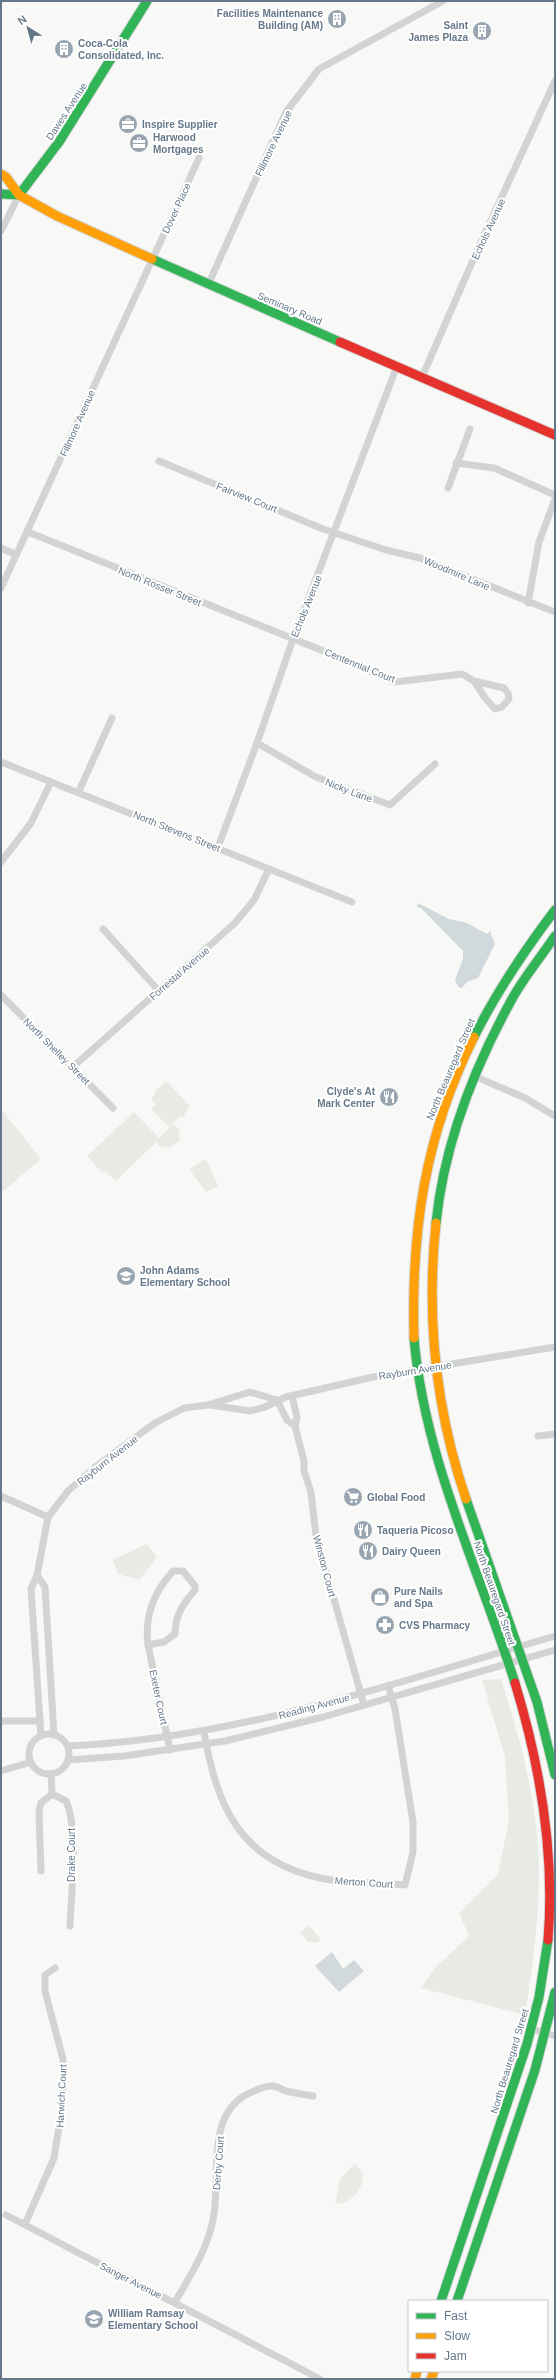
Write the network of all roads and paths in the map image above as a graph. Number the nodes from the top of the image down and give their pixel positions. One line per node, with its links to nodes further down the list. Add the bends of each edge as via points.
1 (147, 1): 7 (main road, Dawes Avenue, via 59,142)
2 (443, 1): 10 (street, Fillmore Avenue, via 319,69 286,112)
3 (555, 81): 12 (street, Echols Avenue)
4 (199, 158): 9 (street, Dover Place)
5 (1, 174): 7 (main road, Seminary Road)
6 (1, 194): 7 (main road, Seminary Road)
7 (19, 195): 8 (street, Dawes Avenue); 9 (main road, Seminary Road, via 57,216)
8 (1, 232)
9 (152, 259): 10 (main road, Seminary Road); 21 (street, Fillmore Avenue)
10 (208, 285): 11 (main road, Seminary Road)
11 (397, 366): 12 (main road, Seminary Road); 20 (street, Echols Avenue)
12 (422, 377): 14 (main road, Seminary Road)
13 (470, 429): 16 (street)
14 (555, 435)
15 (159, 461): 20 (street, Fairview Court)
16 (456, 463): 17 (street); 18 (street, via 494,468)
17 (448, 488)
18 (555, 495)
19 (555, 499): 25 (street, via 539,542)
20 (335, 531): 25 (street, Woodmire Lane, via 386,550 420,558); 27 (street, Echols Avenue)
21 (28, 532): 23 (street, Fillmore Avenue); 27 (street, North Rosser Street)
22 (1, 548): 23 (street)
23 (15, 554): 24 (street, Fillmore Avenue)
24 (1, 588)
25 (528, 602): 26 (street, Woodmire Lane)
26 (555, 612)
27 (293, 639): 28 (street, Centennial Court, via 395,682 462,674); 30 (street, Echols Avenue)
28 (474, 681): 28 (street, Centennial Court, via 484,698 496,709 502,707 509,699 504,688)
29 (112, 718): 34 (street)
30 (258, 743): 32 (street, Nicky Lane, via 316,777 390,805); 35 (street, Echols Avenue)
31 (1, 762): 33 (street, North Stevens Street)
32 (435, 764)
33 (51, 782): 34 (street, North Stevens Street); 36 (street, via 31,823)
34 (79, 791): 35 (street, North Stevens Street)
35 (218, 847): 37 (street, North Stevens Street)
36 (1, 862)
37 (269, 869): 38 (street, North Stevens Street); 42 (street, Forrestal Avenue, via 246,912)
38 (352, 902)
39 (555, 910): 50 (main road, North Beauregard Street, via 512,968 490,1004 449,1094 433,1142 424,1183 414,1263 414,1337)
40 (103, 929): 42 (street)
41 (555, 936): 45 (main road, North Beauregard Street, via 510,1004)
42 (159, 991): 44 (street, Forrestal Avenue)
43 (1, 995): 44 (street, North Shelley Street)
44 (74, 1066): 46 (street, North Shelley Street)
45 (474, 1076): 47 (street, via 511,1091); 49 (main road, North Beauregard Street, via 449,1147 431,1243 430,1307)
46 (113, 1108)
47 (555, 1116)
48 (555, 1347): 49 (street, Rayburn Avenue)
49 (434, 1367): 50 (street, Rayburn Avenue); 62 (main road, North Beauregard Street, via 436,1386 456,1466)
50 (417, 1369): 51 (street, Rayburn Avenue); 64 (main road, North Beauregard Street, via 430,1432)
51 (292, 1396): 52 (street, Rayburn Avenue); 54 (street, Winston Court, via 297,1417)
52 (278, 1400): 53 (street, Rayburn Avenue, via 250,1411); 53 (street, Rayburn Avenue, via 250,1392); 54 (street, Winston Court, via 287,1420)
53 (208, 1405): 58 (street, Rayburn Avenue, via 184,1408 155,1423 83,1476)
54 (295, 1426): 68 (street, Winston Court, via 311,1492 316,1536)
55 (555, 1434): 56 (street)
56 (538, 1436)
57 (1, 1496): 58 (street)
58 (48, 1517): 59 (street, Rayburn Avenue)
59 (37, 1575): 71 (street, Rayburn Avenue, via 31,1589); 74 (street, via 45,1587)
60 (555, 1636): 62 (street, Reading Avenue)
61 (148, 1645): 61 (street, Exeter Court, via 149,1610 166,1579 173,1571 182,1571 195,1586 195,1590 176,1618 175,1634 170,1639); 76 (street, Exeter Court)
62 (519, 1646): 64 (street, Reading Avenue); 65 (main road, North Beauregard Street)
63 (555, 1650): 65 (street, Reading Avenue)
64 (503, 1651): 66 (main road, North Beauregard Street); 67 (street, Reading Avenue)
65 (523, 1660): 66 (street, Reading Avenue); 84 (main road, North Beauregard Street, via 546,1731)
66 (507, 1664): 69 (street, Reading Avenue); 90 (main road, North Beauregard Street, via 531,1737 546,1830 549,1906 547,1943)
67 (388, 1685): 68 (street, Reading Avenue); 69 (street, Merton Court)
68 (361, 1693): 70 (street, Winston Court); 73 (street, Reading Avenue)
69 (392, 1696): 70 (street, Reading Avenue); 77 (street, Merton Court, via 413,1822 413,1852 405,1885 321,1878 268,1857 245,1837 218,1796)
70 (364, 1705): 77 (street, Reading Avenue)
71 (40, 1721): 72 (street); 75 (street, Rayburn Avenue)
72 (1, 1722)
73 (204, 1732): 76 (street, Reading Avenue); 77 (street, Merton Court)
74 (54, 1735): 75 (street); 78 (street, via 60,1737)
75 (41, 1736): 81 (street, via 32,1744)
76 (168, 1738): 78 (street, Reading Avenue); 79 (street, Exeter Court)
77 (206, 1744): 79 (street, Reading Avenue)
78 (68, 1746): 80 (street)
79 (170, 1750): 80 (street, Reading Avenue)
80 (68, 1760): 83 (street, via 62,1770)
81 (31, 1762): 82 (street); 83 (street, via 39,1772)
82 (1, 1772)
83 (51, 1774): 85 (street)
84 (555, 1775)
85 (52, 1794): 86 (street, via 41,1803 38,1811); 87 (street, Drake Court, via 66,1801 69,1808 72,1837)
86 (41, 1872)
87 (70, 1926)
88 (55, 1968): 95 (street, Harwich Court, via 45,1975 45,1991 62,2059 61,2117 54,2158)
89 (555, 1992): 91 (main road)
90 (532, 2029): 91 (street); 96 (main road, North Beauregard Street)
91 (545, 2033): 92 (street); 97 (main road)
92 (555, 2036)
93 (313, 2096): 98 (street, Derby Court, via 273,2086 244,2095 231,2106 222,2122 218,2138 213,2220 207,2244)
94 (6, 2214): 95 (street, Sanger Avenue)
95 (25, 2224): 98 (street, Sanger Avenue)
96 (441, 2300)
97 (458, 2300)
98 (175, 2302): 99 (street, Sanger Avenue)
99 (320, 2379)

